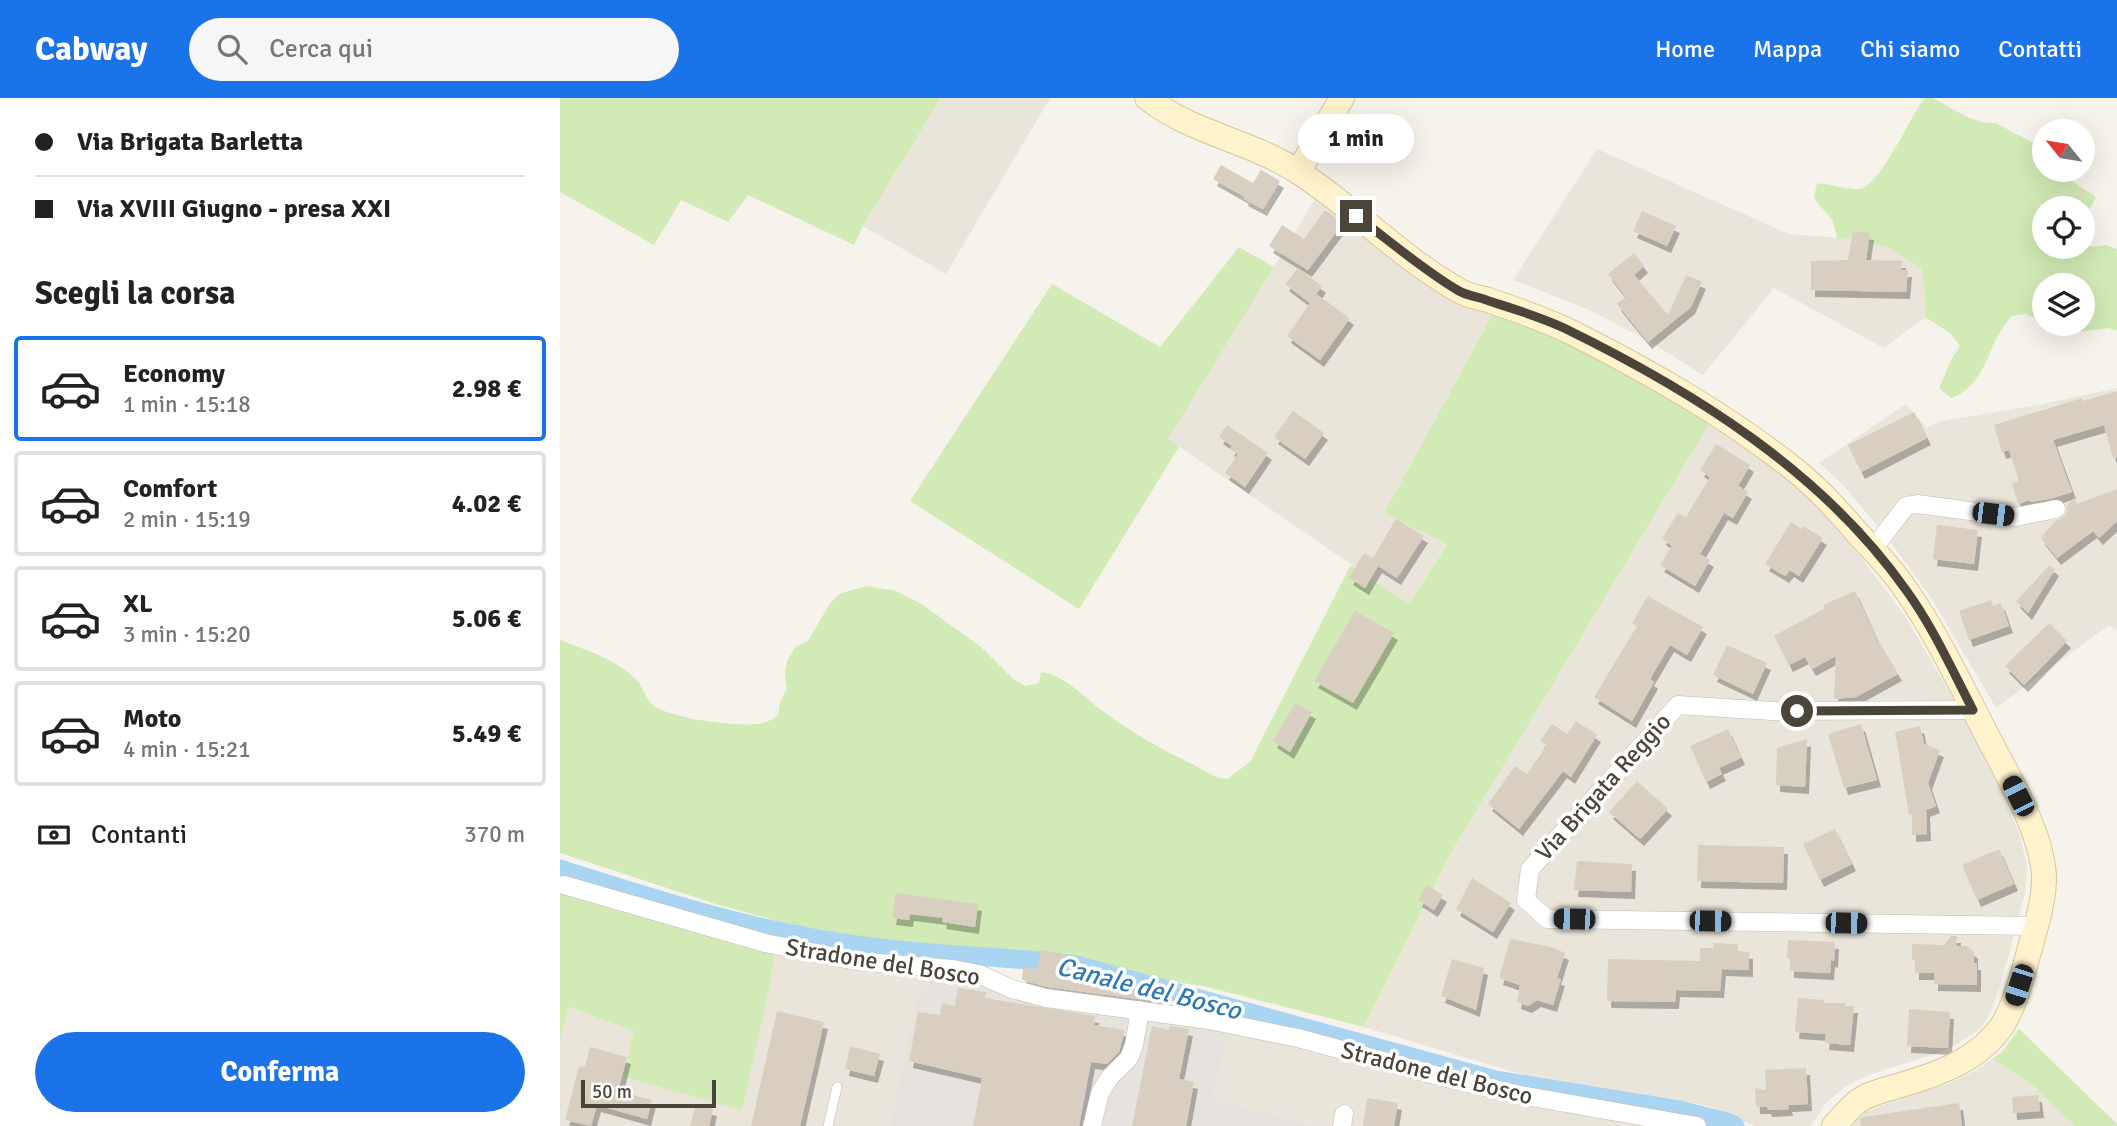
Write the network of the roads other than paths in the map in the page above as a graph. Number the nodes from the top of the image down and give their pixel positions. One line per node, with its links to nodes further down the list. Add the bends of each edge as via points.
1 (1147, 98): 3 (main road, via 1179,119)
2 (1342, 98): 3 (main road)
3 (1298, 172): 5 (main road, via 1461,293 1560,326 1689,397 1749,436 1796,471)
4 (2056, 509): 5 (street, via 2015,517 1906,506)
5 (1873, 549): 6 (main road, via 1921,611)
6 (1973, 710): 8 (main road, via 2040,849 2044,880); 8 (street, Via Brigata Reggio, via 1772,711 1678,705 1530,869 1526,900 1547,919)
7 (565, 885): 9 (street, Stradone del Bosco, via 765,943 856,961 953,969 1046,998)
8 (2036, 926): 14 (main road, via 2014,999 2004,1023 1987,1044 1952,1068 1865,1097)
9 (1140, 1010): 12 (street, via 1129,1058 1100,1093); 13 (street, Stradone del Bosco, via 1298,1038 1520,1095)
10 (837, 1087): 11 (lane)
11 (828, 1126)
12 (1092, 1126)
13 (1697, 1126)
14 (1835, 1126)

